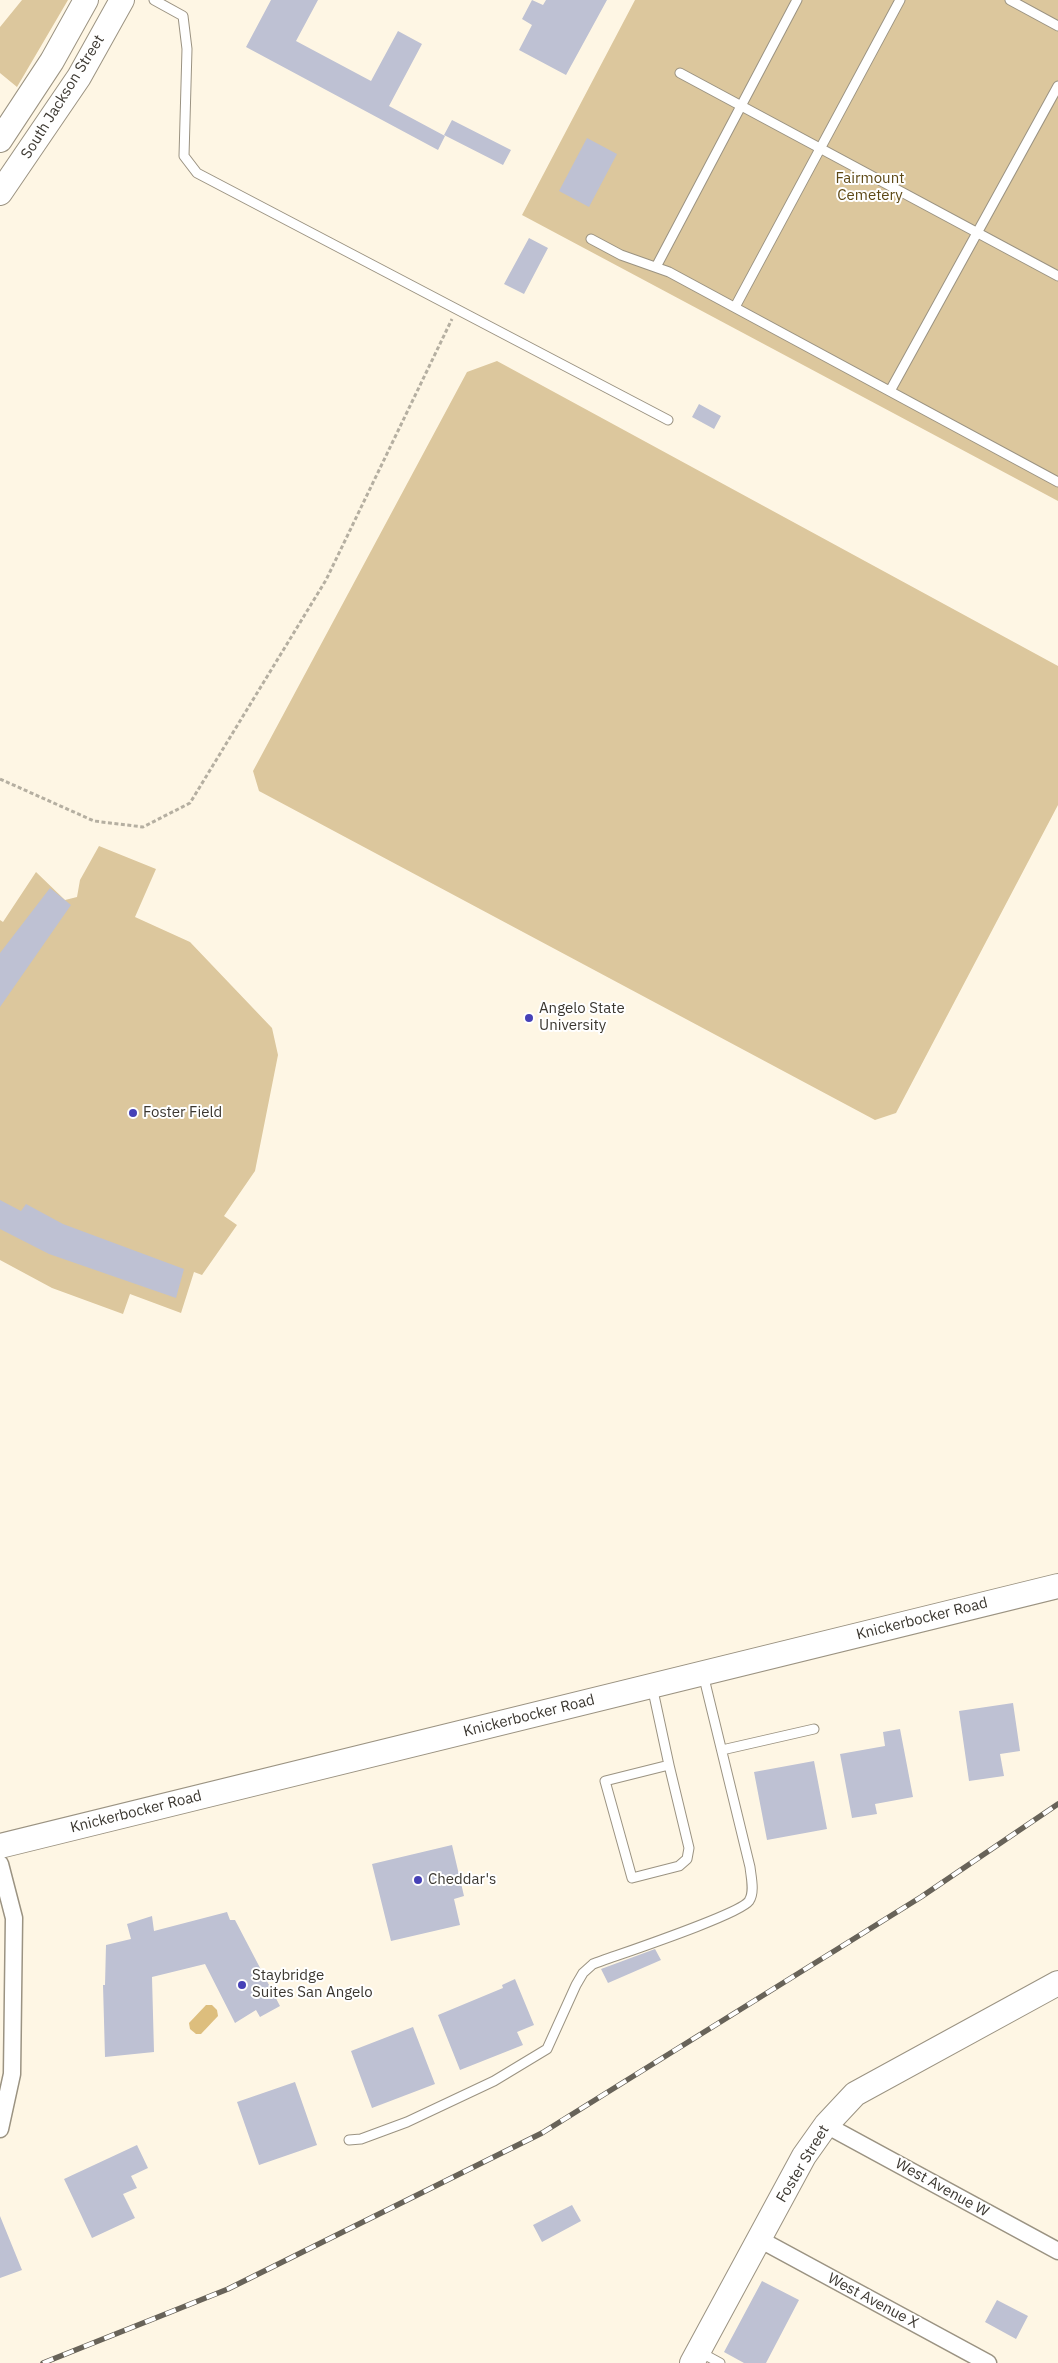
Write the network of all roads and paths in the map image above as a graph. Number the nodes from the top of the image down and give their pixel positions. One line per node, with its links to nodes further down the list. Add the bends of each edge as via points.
1 (86, 0): 11 (main road, South Jackson Street, via 52,61)
2 (122, 0): 13 (main road, South Jackson Street, via 79,77)
3 (154, 0): 19 (lane, via 184,16 187,49 184,156 197,173)
4 (797, 0): 10 (lane)
5 (900, 0): 12 (lane)
6 (1010, 0): 7 (lane)
7 (1058, 26)
8 (680, 72): 10 (lane)
9 (1058, 86): 14 (lane)
10 (741, 105): 12 (lane); 16 (lane)
11 (0, 140)
12 (820, 148): 14 (lane); 18 (lane)
13 (0, 193)
14 (977, 232): 17 (lane); 20 (lane)
15 (591, 239): 16 (lane, via 621,255)
16 (656, 267): 18 (lane)
17 (1058, 276)
18 (735, 308): 20 (lane)
19 (456, 309): 21 (lane); 23 (path, via 326,580 190,803 143,827 94,821)
20 (890, 391): 22 (lane)
21 (668, 420)
22 (1058, 482)
23 (0, 779)
24 (1058, 1586): 25 (main road, Knickerbocker Road)
25 (703, 1673): 26 (main road, Knickerbocker Road); 28 (lane)
26 (652, 1686): 29 (lane); 30 (main road, Knickerbocker Road)
27 (814, 1729): 28 (lane)
28 (722, 1750): 35 (lane, via 750,1867 752,1890 749,1901 710,1920 593,1964 576,1984 546,2049 494,2082 407,2122 361,2139)
29 (669, 1765): 29 (lane, via 604,1781 632,1878 679,1866 686,1859 689,1848)
30 (0, 1846)
31 (0, 1864): 34 (street, via 14,1918 12,2074)
32 (1058, 1983): 33 (main road, Foster Street, via 855,2094)
33 (826, 2125): 36 (main road, Foster Street, via 804,2156); 37 (street, West Avenue W)
34 (0, 2129)
35 (349, 2140)
36 (759, 2239): 38 (main road, Foster Street); 40 (street, West Avenue X)
37 (1058, 2251)
38 (695, 2357): 39 (lane)
39 (720, 2363)
40 (988, 2363)

